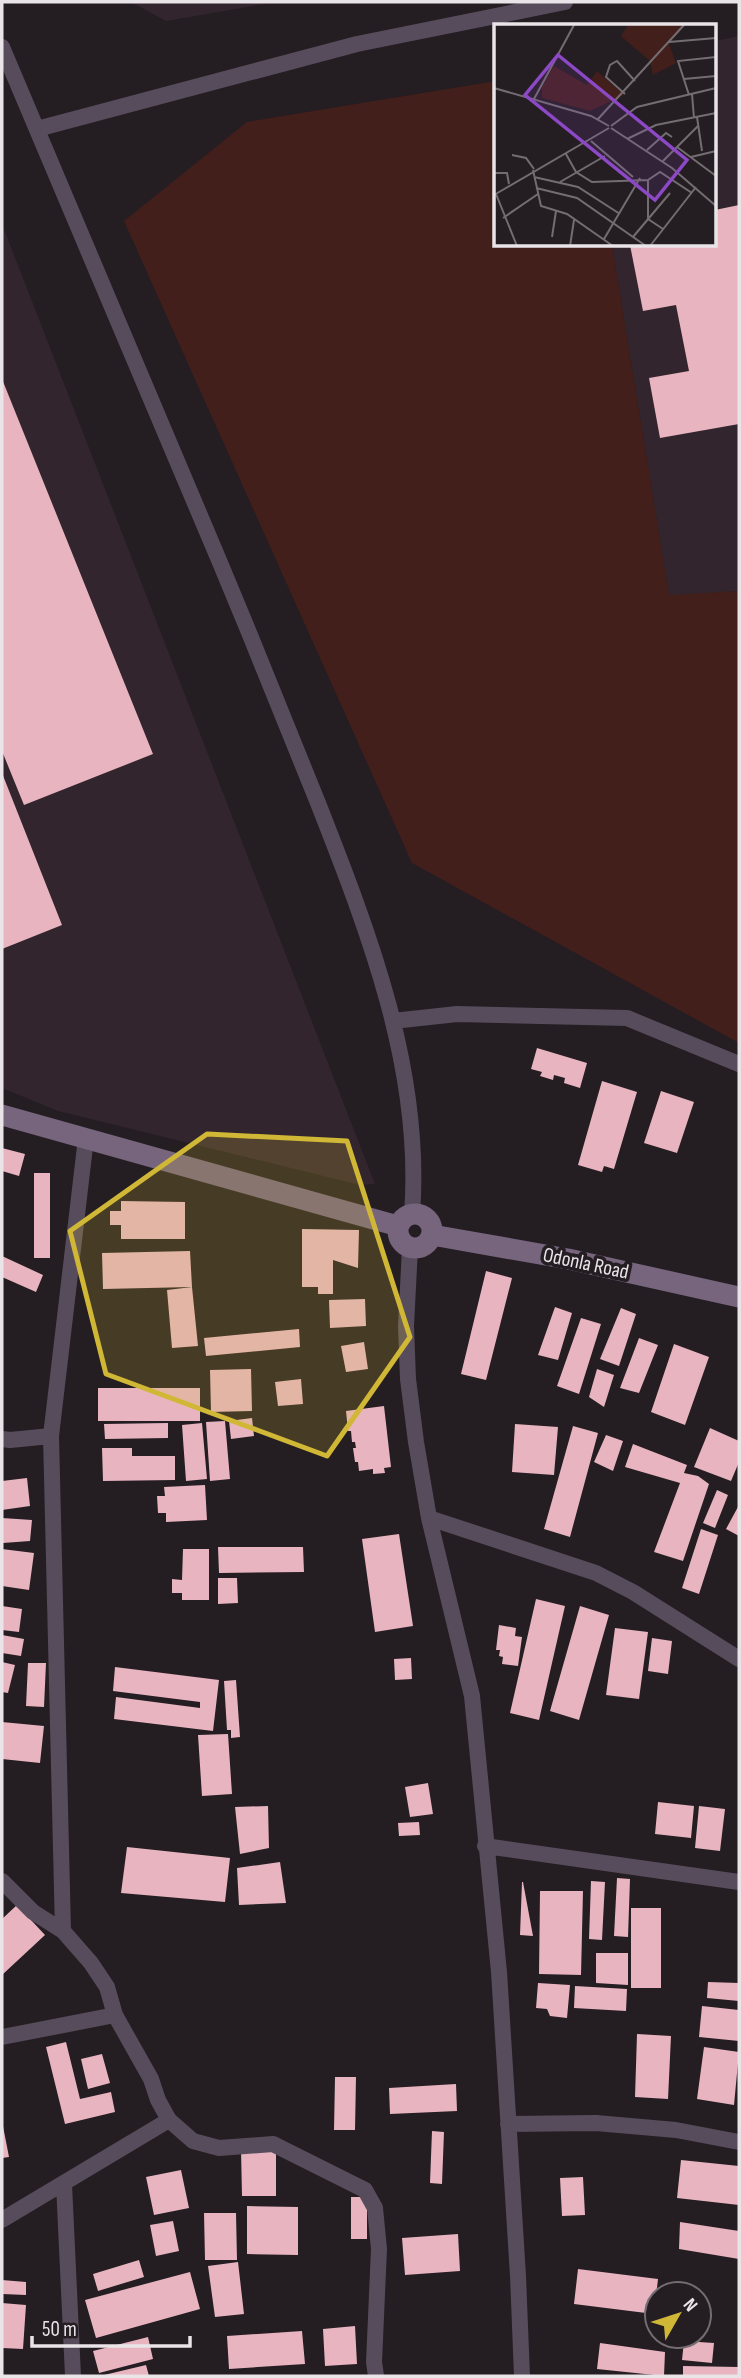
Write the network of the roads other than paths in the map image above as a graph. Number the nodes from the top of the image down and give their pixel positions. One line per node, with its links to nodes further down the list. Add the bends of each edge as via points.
1 (565, 2): 3 (street, via 357,44)
2 (2, 47): 3 (street)
3 (37, 129): 4 (street, via 271,684 363,917)
4 (393, 1021): 5 (street, via 457,1014 627,1018); 8 (street, via 408,1101 415,1178)
5 (739, 1064)
6 (2, 1115): 7 (street)
7 (86, 1138): 8 (street); 12 (street)
8 (405, 1220): 9 (street, via 419,1214 430,1222); 10 (street, via 400,1240)
9 (432, 1235): 10 (street, via 424,1246); 11 (street, Odonla Road)
10 (410, 1248): 14 (street, via 408,1379)
11 (739, 1297)
12 (51, 1436): 13 (street); 19 (street)
13 (2, 1439)
14 (429, 1518): 15 (street, via 596,1573); 16 (street, via 472,1696)
15 (739, 1659)
16 (485, 1846): 18 (street); 23 (street, via 499,1972)
17 (2, 1881): 19 (street, via 33,1912)
18 (739, 1882)
19 (63, 1931): 20 (street, via 107,1987)
20 (114, 2015): 21 (street); 22 (street)
21 (2, 2037)
22 (169, 2120): 25 (street); 28 (street, via 193,2141 219,2148 273,2144 365,2190 375,2208 379,2249)
23 (508, 2124): 24 (street, via 596,2123 676,2130); 29 (street)
24 (739, 2142)
25 (64, 2184): 26 (street); 27 (street)
26 (2, 2220)
27 (73, 2376)
28 (376, 2376)
29 (522, 2376)

